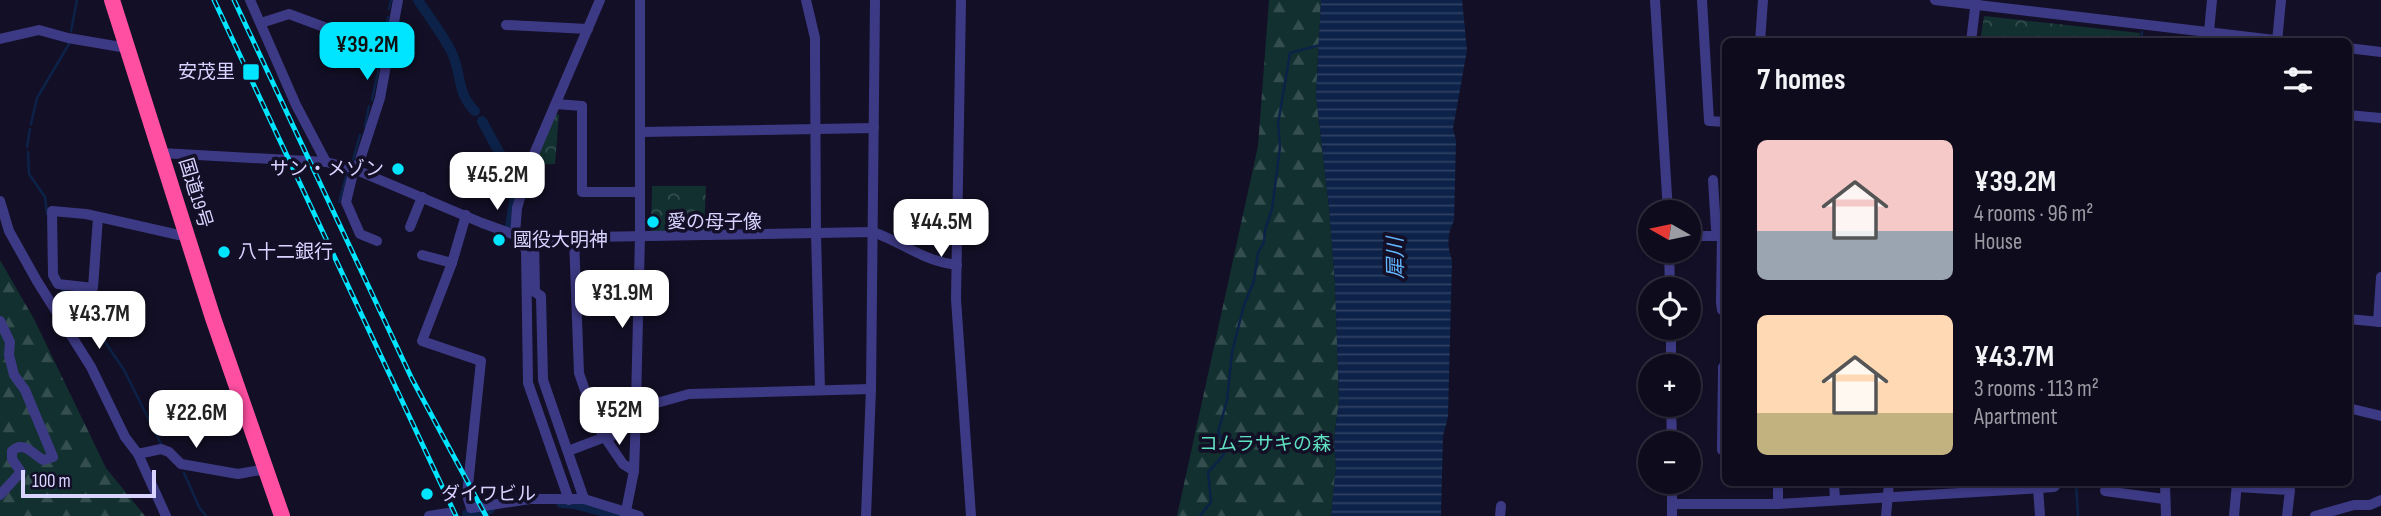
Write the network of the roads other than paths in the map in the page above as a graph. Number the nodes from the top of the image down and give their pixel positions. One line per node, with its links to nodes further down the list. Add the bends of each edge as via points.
1 (111, 0): 25 (highway, 国道19号)
2 (250, 0): 16 (street)
3 (398, 0): 27 (street)
4 (600, 0): 18 (street)
5 (640, 0): 35 (street)
6 (806, 0): 34 (street, via 815,38)
7 (875, 0): 33 (street)
8 (961, 0): 60 (street)
9 (1655, 0): 42 (street)
10 (1702, 0): 32 (street, via 1709,121)
11 (1763, 0): 21 (street)
12 (1935, 0): 15 (street)
13 (2212, 0): 19 (street)
14 (2281, 0): 24 (street)
15 (1976, 2): 19 (street); 22 (street)
16 (261, 23): 27 (street, via 289,14); 37 (street)
17 (506, 25): 18 (street)
18 (588, 29): 29 (street)
19 (2208, 37): 23 (street)
20 (0, 38): 25 (street, via 39,30)
21 (1760, 38)
22 (1972, 38)
23 (2226, 38)
24 (2278, 38)
25 (127, 48): 36 (highway, 国道19号)
26 (2352, 48): 28 (street)
27 (389, 51): 38 (street, via 380,98)
28 (2381, 52)
29 (556, 104): 40 (street, via 582,106 582,192); 51 (street, via 531,161 517,208)
30 (2352, 115): 31 (street)
31 (2381, 118)
32 (1722, 122)
33 (874, 128): 34 (street); 48 (street)
34 (816, 130): 35 (street); 49 (street)
35 (640, 132): 40 (street)
36 (161, 153): 37 (street); 47 (highway, 国道19号)
37 (326, 162): 38 (street)
38 (356, 169): 41 (street); 57 (street, via 346,202 360,234)
39 (1713, 180): 50 (street, via 1716,229)
40 (639, 192): 52 (street)
41 (422, 197): 44 (street); 46 (street)
42 (1667, 200)
43 (0, 201): 77 (street, via 9,231)
44 (466, 215): 51 (street); 59 (street)
45 (98, 217): 45 (street, via 52,211 53,275 58,284 93,288); 47 (street)
46 (410, 227)
47 (186, 232): 78 (highway, 国道19号)
48 (873, 232): 49 (street); 60 (street, via 919,256); 67 (street)
49 (816, 233): 52 (street); 68 (street)
50 (1722, 234)
51 (515, 235): 55 (street); 96 (street, via 526,250 528,383)
52 (640, 236): 56 (street); 69 (street)
53 (1701, 236): 54 (street)
54 (1722, 236)
55 (534, 238): 56 (street); 76 (street, via 543,380)
56 (574, 238): 74 (street, via 579,373 597,426)
57 (377, 241)
58 (422, 255): 59 (street)
59 (452, 263): 96 (street, via 422,341 481,361 467,495 471,508 530,499)
60 (957, 265): 110 (street, via 957,334)
61 (2381, 277): 66 (street)
62 (1722, 280): 63 (street)
63 (1722, 310)
64 (2352, 319): 66 (street)
65 (0, 321): 91 (street, via 10,342 14,375 53,457 43,460 23,446 17,447 12,459 22,472)
66 (2379, 322)
67 (871, 389): 68 (street); 109 (street)
68 (820, 390): 69 (street, via 689,394)
69 (635, 408): 73 (street)
70 (1722, 408): 75 (street)
71 (2352, 409): 72 (street)
72 (2381, 416)
73 (635, 424): 74 (street); 79 (street)
74 (606, 438): 76 (street); 79 (street, via 623,464)
75 (1722, 450)
76 (568, 451): 94 (street)
77 (138, 454): 78 (street, via 161,449 181,464 238,474); 105 (street)
78 (266, 469): 106 (highway, 国道19号)
79 (634, 471): 104 (street)
80 (1778, 486): 99 (street)
81 (1835, 486): 97 (street)
82 (1889, 486): 93 (street)
83 (2054, 486): 89 (street)
84 (2106, 486): 92 (street, via 2105,491)
85 (2135, 486): 92 (street)
86 (2165, 486): 95 (street)
87 (2237, 486): 114 (street)
88 (2248, 486): 115 (street, via 2290,490)
89 (2030, 487): 90 (street); 112 (street)
90 (1948, 488): 93 (street)
91 (0, 495)
92 (2133, 495): 95 (street)
93 (1888, 496): 97 (street); 111 (street)
94 (584, 499): 96 (street); 104 (street)
95 (2164, 499): 113 (street)
96 (569, 500)
97 (1835, 500): 99 (street)
98 (2381, 500): 103 (street)
99 (1778, 504): 101 (street)
100 (1672, 510): 101 (street)
101 (1718, 510)
102 (448, 513): 107 (street)
103 (2337, 513): 116 (street)
104 (626, 514): 108 (street)
105 (166, 516)
106 (282, 516)
107 (429, 516)
108 (639, 516)
109 (866, 516)
110 (971, 516)
111 (1886, 516)
112 (2040, 516)
113 (2166, 516)
114 (2234, 516)
115 (2287, 516)
116 (2315, 516)

